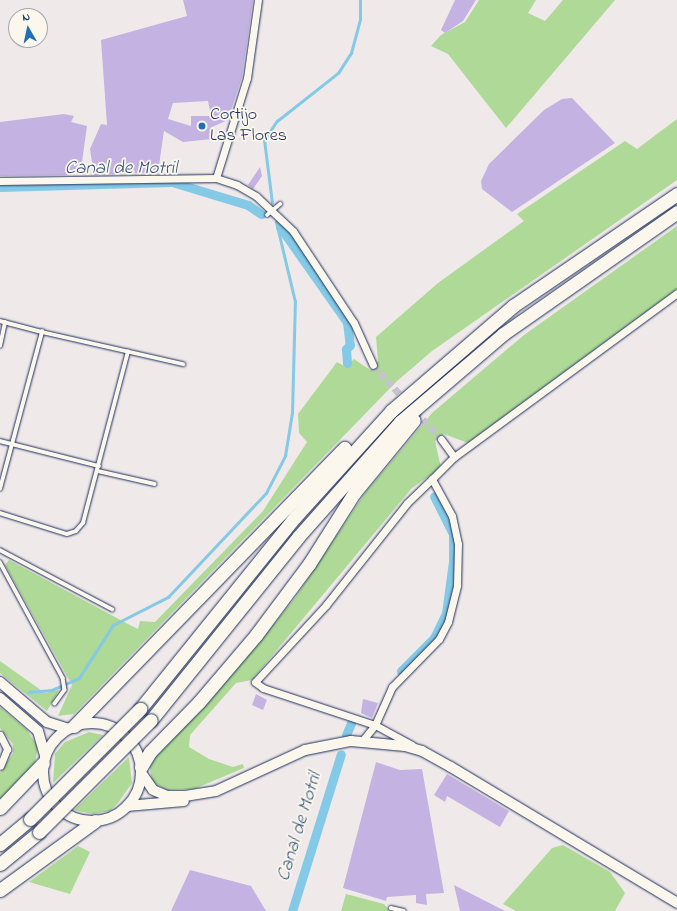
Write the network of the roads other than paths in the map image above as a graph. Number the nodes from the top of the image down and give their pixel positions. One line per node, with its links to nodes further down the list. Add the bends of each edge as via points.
1 (258, 0): 2 (street, via 247,78)
2 (216, 178): 3 (street); 7 (street, via 237,184)
3 (0, 181)
4 (677, 194): 17 (highway, via 508,311)
5 (280, 204): 7 (lane)
6 (677, 212): 16 (highway, via 503,334)
7 (270, 213): 15 (street, via 293,231 354,323)
8 (677, 293): 21 (street)
9 (0, 321): 10 (lane)
10 (5, 323): 11 (lane); 12 (lane)
11 (42, 332): 13 (lane); 20 (lane)
12 (0, 346)
13 (128, 352): 14 (lane); 22 (lane)
14 (183, 364)
15 (373, 365)
16 (456, 372): 42 (highway, via 444,390 376,463 309,564 256,635 199,702 150,752); 48 (highway, bridge, via 359,465 151,720 39,832)
17 (390, 411): 36 (highway, via 368,424); 47 (highway, bridge, via 295,517 140,709 30,819)
18 (441, 439): 21 (street)
19 (0, 441): 20 (lane)
20 (12, 444): 22 (lane); 26 (lane)
21 (454, 457): 24 (street)
22 (99, 466): 23 (lane)
23 (98, 471): 25 (lane); 27 (lane, via 83,523 76,531 67,534 49,531)
24 (432, 479): 35 (street, via 452,516 458,544 457,585 448,622 438,639 392,687); 35 (street, via 407,503 326,605 255,682 263,688)
25 (155, 484)
26 (0, 489)
27 (0, 513)
28 (1, 550): 29 (lane); 31 (lane)
29 (0, 555)
30 (0, 562): 34 (lane, via 63,678 65,690)
31 (112, 609)
32 (0, 682): 36 (street, via 43,719)
33 (0, 698): 40 (street, via 38,731)
34 (55, 704)
35 (375, 725): 38 (street); 39 (street)
36 (71, 727): 40 (street); 42 (street, via 104,724 118,730 129,739)
37 (0, 735): 41 (street, via 7,749)
38 (362, 741): 39 (street); 43 (street, via 305,750)
39 (422, 751): 50 (street)
40 (44, 759): 45 (highway); 46 (street, via 45,785 55,805 66,814)
41 (0, 766)
42 (142, 771): 43 (street, via 152,790 167,796); 44 (street, via 135,797)
43 (207, 793): 44 (street, via 195,799)
44 (127, 806): 46 (street, via 118,814)
45 (0, 808)
46 (95, 821): 49 (highway)
47 (0, 844)
48 (0, 864)
49 (0, 890)
50 (677, 903)
51 (391, 908): 52 (lane)
52 (404, 911)

